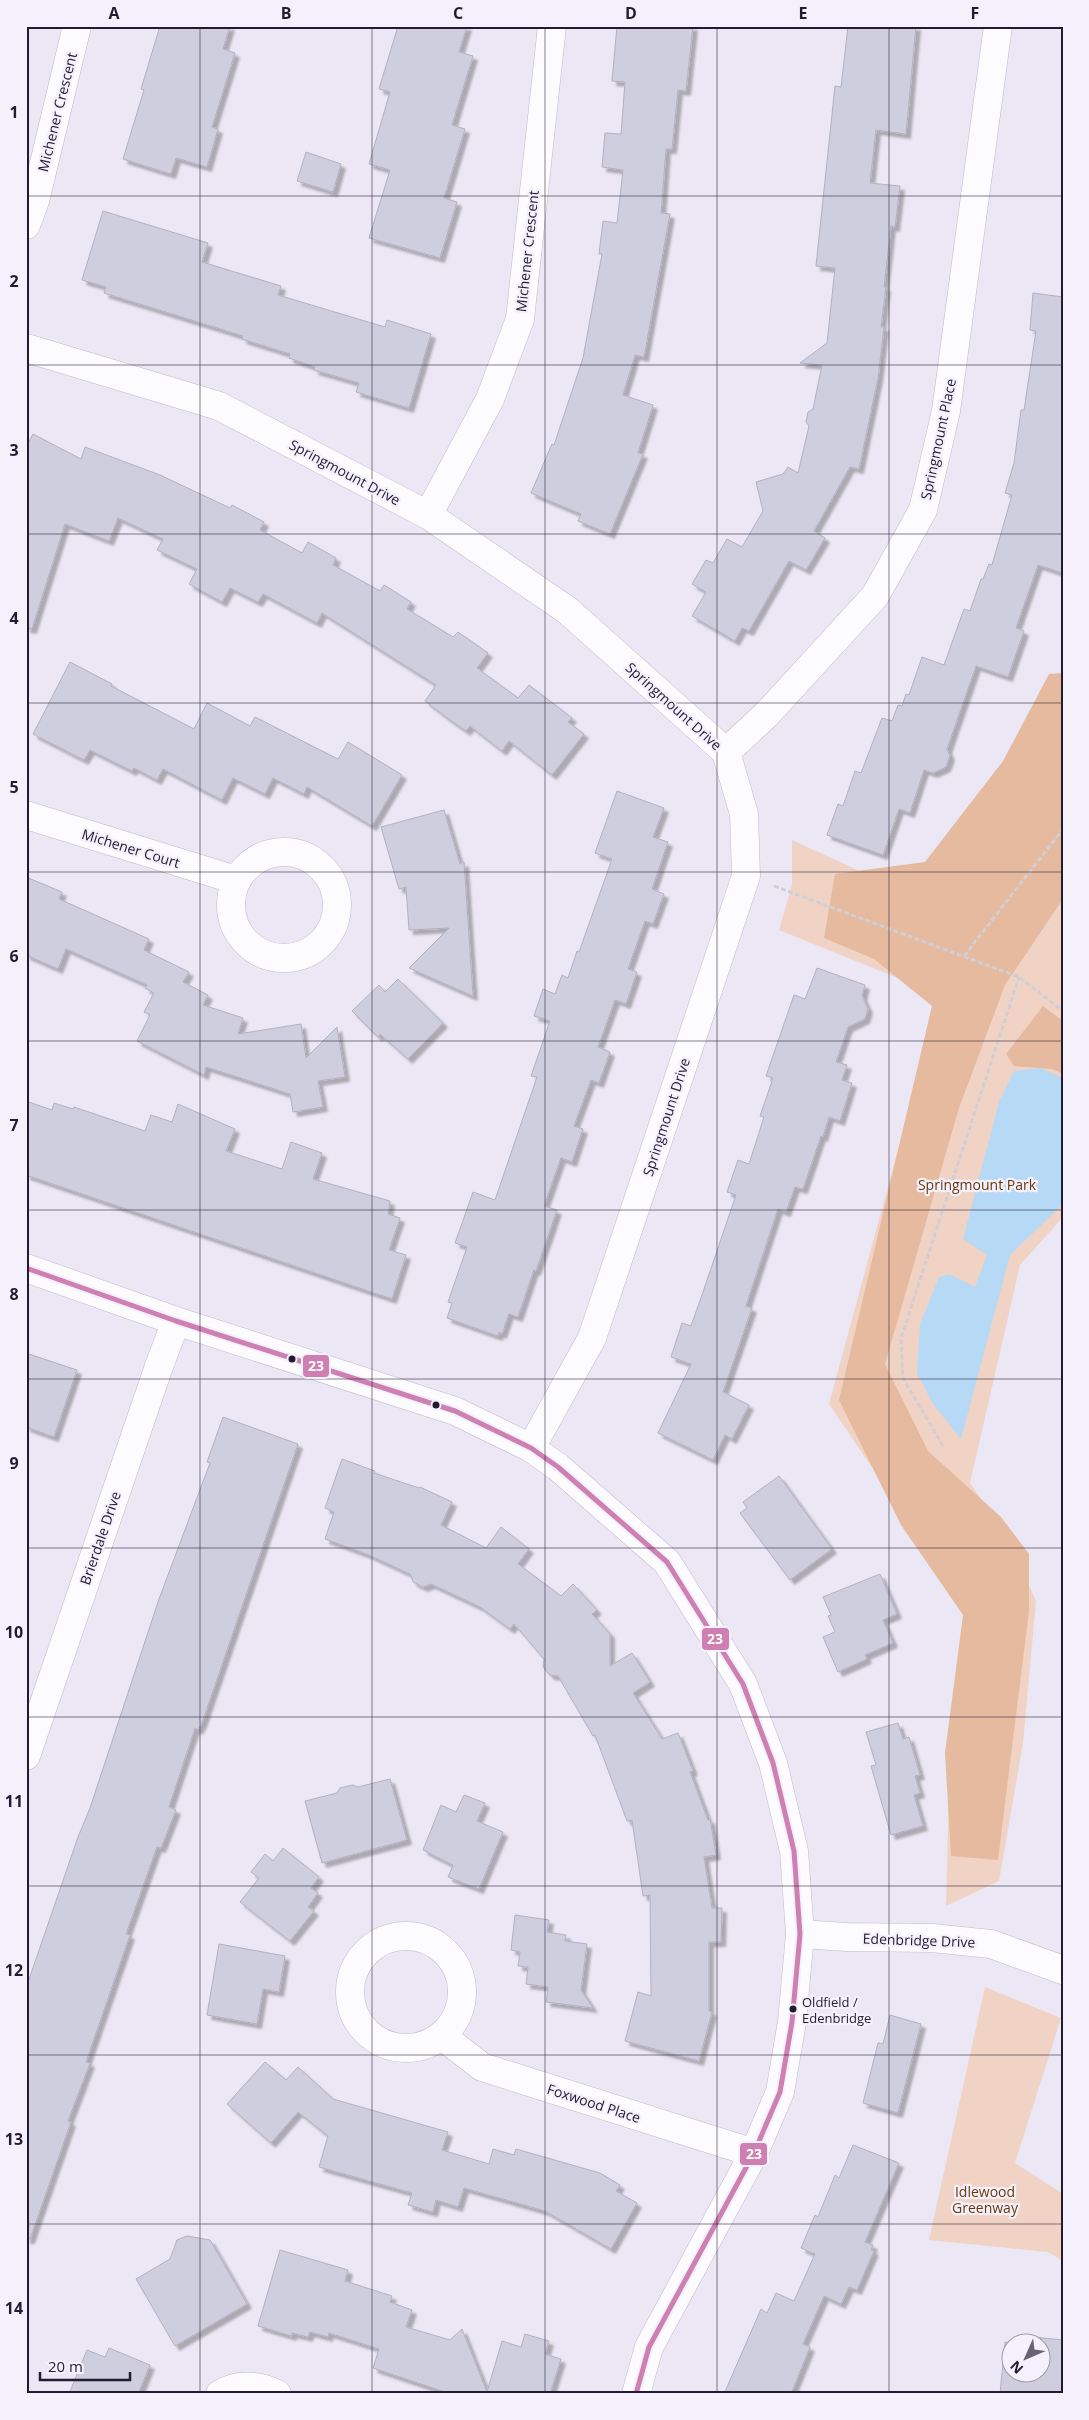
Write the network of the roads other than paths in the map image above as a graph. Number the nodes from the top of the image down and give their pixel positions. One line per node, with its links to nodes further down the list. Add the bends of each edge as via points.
1 (77, 26): 4 (street, Michener Crescent, via 35,200)
2 (552, 26): 6 (street, Michener Crescent, via 520,319 490,399)
3 (998, 26): 7 (street, Springmount Place, via 946,411 924,510 875,596 766,715)
4 (26, 225)
5 (26, 348): 6 (street, Springmount Drive, via 219,406)
6 (428, 516): 7 (street, Springmount Drive, via 567,610)
7 (726, 752): 12 (street, Springmount Drive, via 744,814 746,876 592,1338)
8 (26, 815): 9 (street, Michener Court)
9 (236, 880)
10 (26, 1268): 11 (street)
11 (176, 1321): 12 (street, via 454,1411); 13 (street, Brierdale Drive)
12 (531, 1448): 14 (street, via 558,1467 668,1562 743,1684 773,1763 792,1842)
13 (26, 1756)
14 (800, 1934): 15 (street, Edenbridge Drive, via 847,1938 932,1938 991,1944); 17 (street, via 792,2022 780,2092)
15 (1063, 1970)
16 (442, 2036): 16 (street, via 454,2021 461,2003 462,1984 453,1960 439,1946 409,1935 390,1937 371,1947 358,1962 350,1981 353,2014 364,2031 382,2043 401,2048 420,2047); 17 (street, Foxwood Place, via 482,2067)
17 (754, 2153): 20 (street, via 649,2347)
18 (220, 2394): 19 (street, via 247,2385 264,2387)
19 (277, 2394)
20 (636, 2394)

